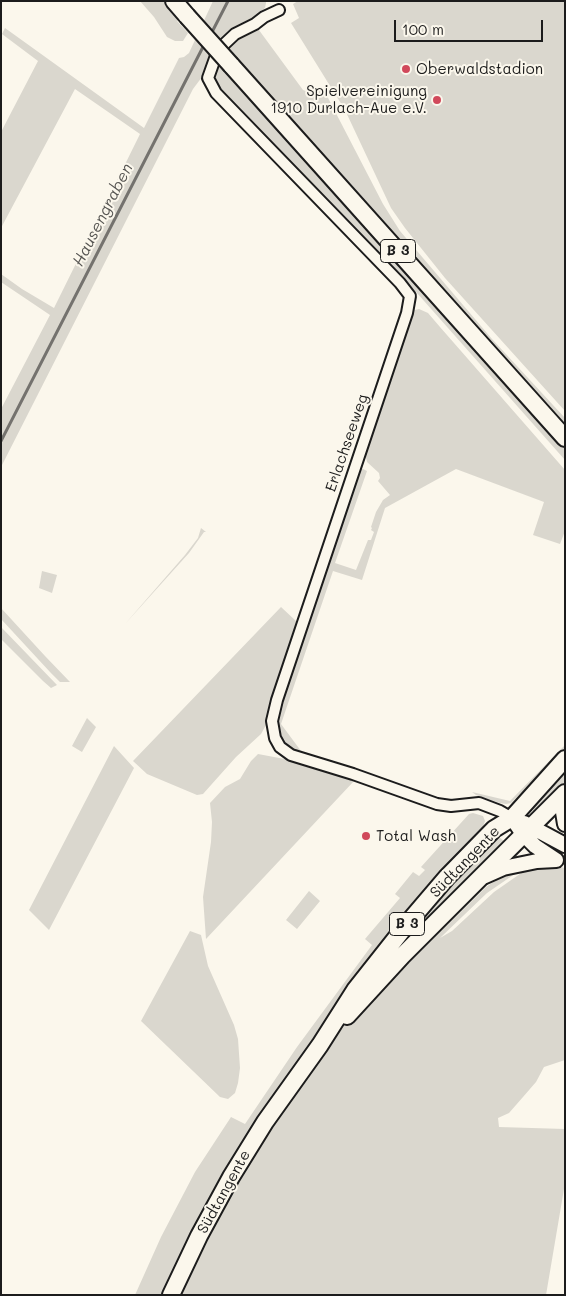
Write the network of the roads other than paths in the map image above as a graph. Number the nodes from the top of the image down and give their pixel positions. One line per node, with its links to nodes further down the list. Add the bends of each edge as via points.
1 (174, 1): 3 (main road, B 3, bridge)
2 (279, 10): 6 (street, Erlachseeweg, via 235,34 218,50 208,78 216,93 410,296 277,700 272,721 275,738 291,755 437,804 478,803)
3 (565, 438)
4 (565, 759): 6 (main road, Südtangente / B 3)
5 (564, 794): 7 (main road); 8 (main road, Südtangente / B 3)
6 (512, 818): 8 (main road); 12 (main road, Südtangente / B 3, via 494,829 412,918 354,990)
7 (565, 824)
8 (528, 830): 9 (main road); 10 (main road, via 540,850); 11 (main road, Südtangente / B 3)
9 (565, 845)
10 (560, 861): 11 (main road, via 537,861 503,868)
11 (482, 877): 12 (main road, Südtangente / B 3, via 402,956)
12 (320, 1045): 13 (main road, Südtangente / B 3, via 231,1177)
13 (171, 1295)

